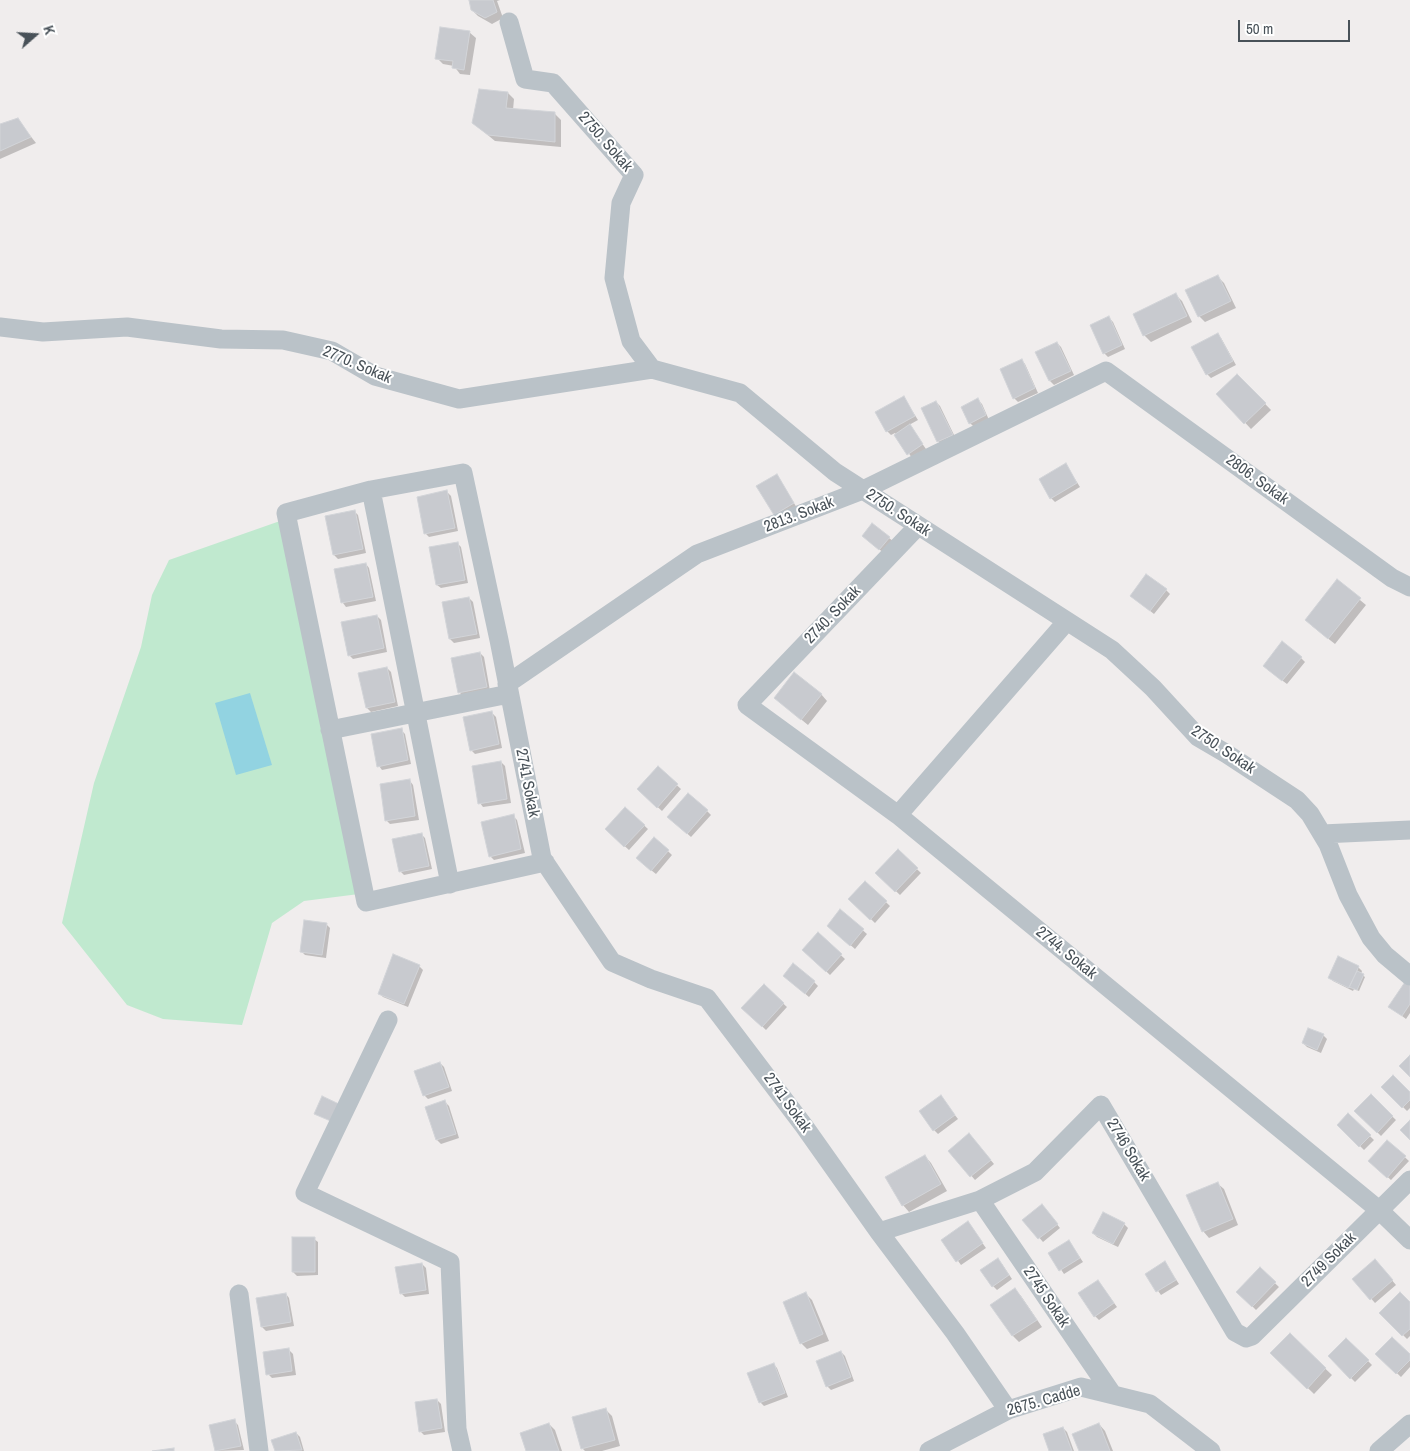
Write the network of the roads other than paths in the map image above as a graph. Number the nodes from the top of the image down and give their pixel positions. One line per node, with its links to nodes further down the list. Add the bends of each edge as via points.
1 (509, 22): 3 (street, 2750. Sokak, via 526,79 553,83 634,175 621,203 614,278 631,341)
2 (0, 327): 3 (street, 2770. Sokak, via 43,332 127,327 220,339 283,340 332,351 374,376 458,399)
3 (652, 369): 6 (street, 2750. Sokak, via 740,393 835,472)
4 (1106, 371): 6 (street, 2813. Sokak); 8 (street, 2806. Sokak, via 1392,578)
5 (371, 490): 10 (street, 2741 Sokak, via 463,473); 12 (street); 13 (street, via 286,513)
6 (863, 490): 7 (street, 2750. Sokak); 10 (street, 2813. Sokak, via 697,554)
7 (918, 526): 9 (street, 2750. Sokak); 11 (street, 2740. Sokak)
8 (1410, 587)
9 (1067, 621): 14 (street); 16 (street, 2750. Sokak, via 1112,650 1198,736 1297,800)
10 (508, 689): 12 (street); 17 (street, 2741 Sokak)
11 (747, 704): 14 (street, 2744. Sokak)
12 (415, 712): 13 (street); 18 (street)
13 (330, 730): 18 (street, via 366,902)
14 (898, 815): 23 (street, 2744. Sokak)
15 (1410, 830): 16 (street)
16 (1322, 834): 19 (street, 2750. Sokak, via 1371,938)
17 (545, 862): 18 (street); 24 (street, 2741 Sokak, via 612,962 707,998)
18 (450, 884)
19 (1410, 976)
20 (388, 1020): 32 (street, via 305,1194 450,1262 457,1429)
21 (1410, 1180): 23 (street, 2749 Sokak)
22 (980, 1200): 24 (street, 2746 Sokak); 27 (street, 2746 Sokak, via 1035,1172 1101,1105 1235,1332); 28 (street, 2745 Sokak)
23 (1379, 1210): 25 (street, 2744. Sokak); 27 (street, 2749 Sokak, via 1252,1336)
24 (878, 1232): 29 (street, 2741 Sokak)
25 (1410, 1240)
26 (238, 1294): 31 (street)
27 (1246, 1338)
28 (1113, 1395): 29 (street, 2675. Cadde, via 1081,1387); 34 (street, 2675. Cadde, via 1150,1404)
29 (1008, 1410): 33 (street, 2675. Cadde)
30 (1410, 1424): 35 (street)
31 (259, 1451)
32 (462, 1451)
33 (929, 1451)
34 (1211, 1451)
35 (1379, 1451)

